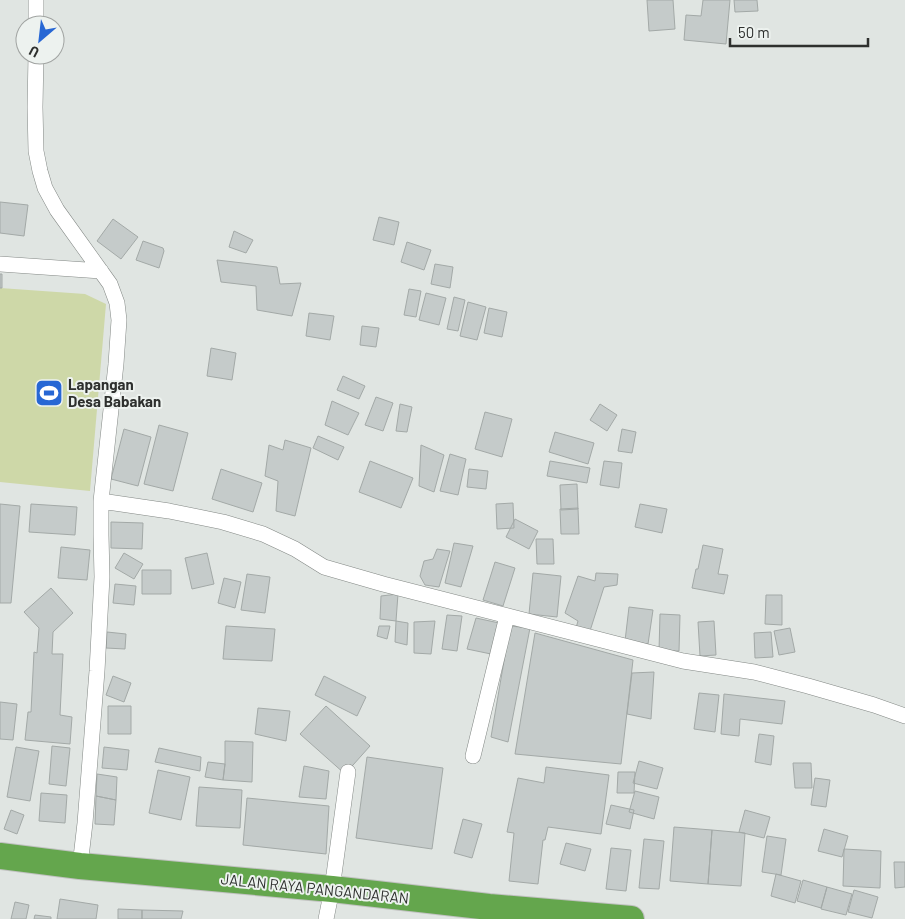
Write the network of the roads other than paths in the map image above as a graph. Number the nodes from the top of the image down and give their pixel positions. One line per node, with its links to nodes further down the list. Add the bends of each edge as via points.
1 (36, 0): 2 (street)
2 (36, 15)
3 (36, 65): 5 (street, via 36,151 42,180 57,210)
4 (0, 264): 5 (street)
5 (101, 271): 6 (street, via 114,292 118,320)
6 (101, 501): 7 (street, via 223,522 263,534 324,566); 12 (street, via 102,577 97,671)
7 (506, 616): 8 (street, via 683,661 754,672); 9 (street)
8 (905, 716)
9 (473, 756)
10 (348, 772): 13 (street)
11 (0, 856): 12 (highway, JALAN RAYA PANGANDARAN)
12 (80, 866): 13 (highway, JALAN RAYA PANGANDARAN)
13 (332, 889): 14 (highway, JALAN RAYA PANGANDARAN); 15 (street)
14 (549, 915): 16 (highway, JALAN RAYA PANGANDARAN)
15 (326, 919)
16 (631, 919)

